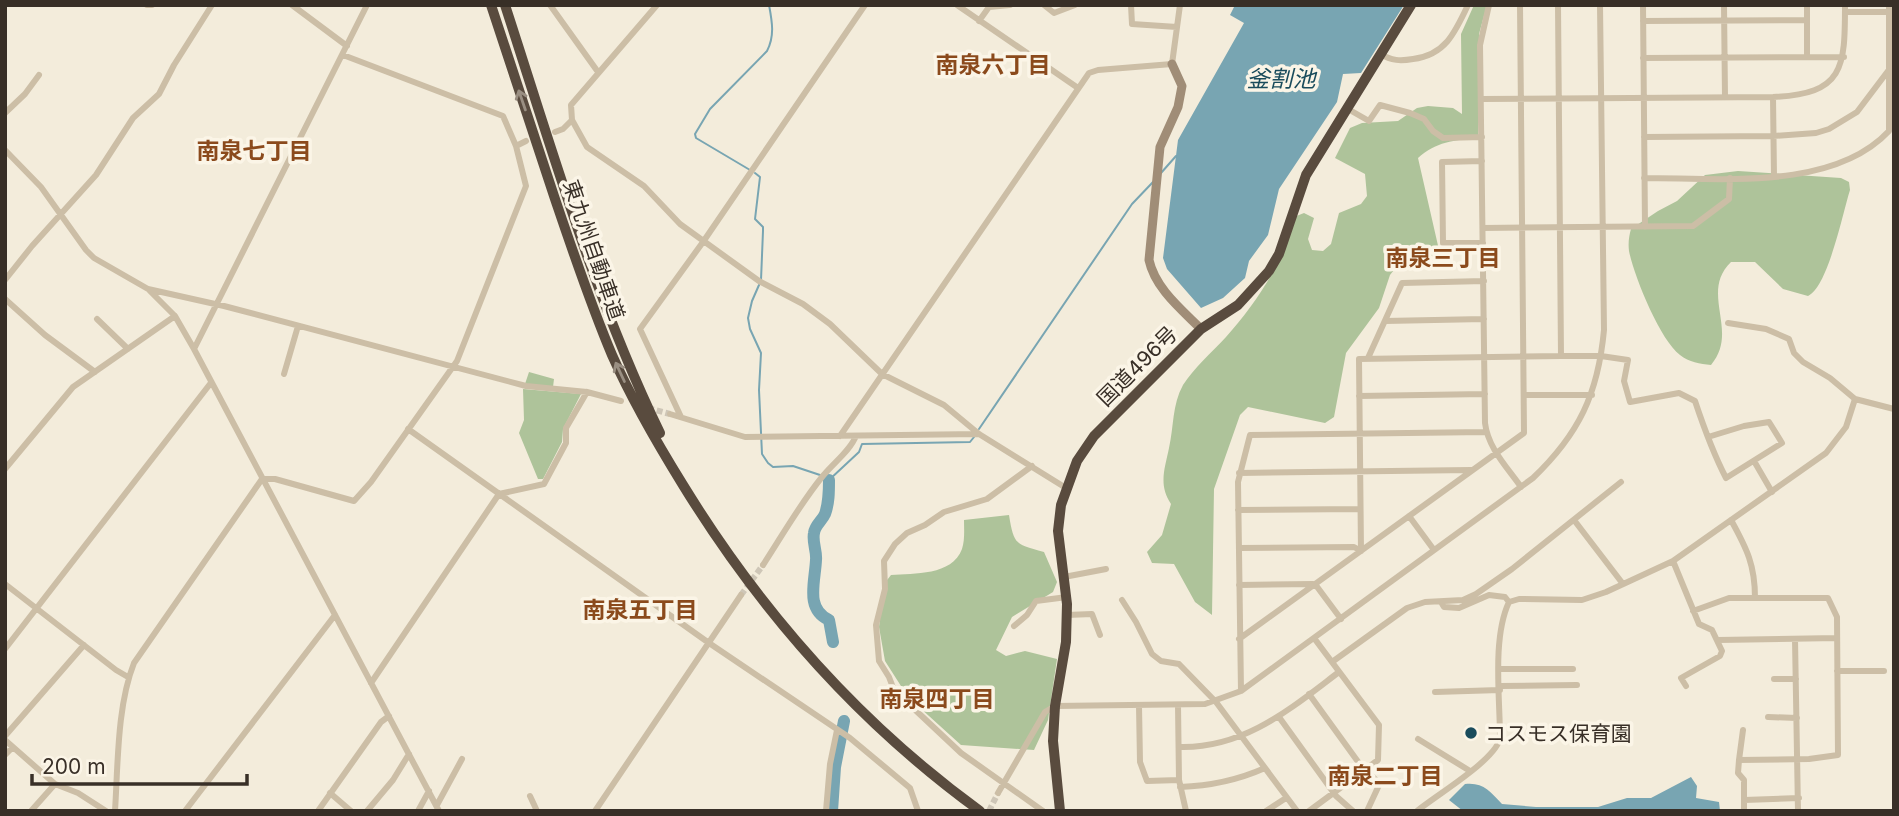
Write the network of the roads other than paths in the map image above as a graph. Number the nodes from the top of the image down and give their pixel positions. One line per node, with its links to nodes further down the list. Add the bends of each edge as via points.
1 (212, 5): 64 (street, via 162,90 133,118 96,175)
2 (292, 5): 31 (street)
3 (367, 5): 31 (street)
4 (491, 5): 126 (highway, 東九州自動車道, one-way to 4, via 629,390 599,323)
5 (505, 5): 126 (highway, 東九州自動車道, via 611,318)
6 (550, 5): 40 (street)
7 (657, 5): 40 (street)
8 (865, 5): 70 (street)
9 (957, 5): 28 (street)
10 (1010, 5): 28 (street, via 989,7)
11 (1044, 5): 12 (street, via 1054,13)
12 (1075, 5)
13 (1131, 5): 30 (street, via 1132,24)
14 (1180, 5): 30 (street)
15 (1411, 5): 32 (highway, 国道496号)
16 (1468, 5): 32 (street, via 1454,35 1437,52 1407,60)
17 (1489, 5): 47 (street, via 1480,45)
18 (1520, 5): 48 (street)
19 (1558, 5): 49 (street)
20 (1600, 5): 45 (street)
21 (1643, 5): 29 (street)
22 (1724, 5): 26 (street)
23 (1807, 5): 27 (street)
24 (1845, 9): 25 (street); 35 (street)
25 (1889, 9): 39 (street)
26 (1724, 20): 27 (street); 29 (street); 37 (street)
27 (1807, 20): 34 (street)
28 (979, 21): 42 (street)
29 (1643, 21): 36 (street)
30 (1177, 27): 38 (street)
31 (347, 46): 33 (street)
32 (1381, 54): 50 (highway, 国道496号)
33 (344, 55): 58 (street, via 503,116); 76 (street)
34 (1807, 57): 35 (street); 37 (street)
35 (1844, 57): 44 (street, via 1833,77 1817,90)
36 (1643, 58): 37 (street); 46 (street)
37 (1724, 58): 43 (street)
38 (1172, 64): 42 (street, via 1093,71); 83 (street, via 1182,86 1160,147 1149,260 1159,285)
39 (1889, 69): 54 (street, via 1857,112 1842,122 1816,133); 62 (street, via 1885,136 1835,166)
40 (598, 72): 52 (street, via 571,105)
41 (39, 75): 51 (street)
42 (1078, 89): 94 (street)
43 (1725, 97): 44 (street); 46 (street)
44 (1773, 97): 54 (street)
45 (1601, 98): 46 (street); 49 (street); 65 (street)
46 (1644, 98): 56 (street)
47 (1482, 99): 48 (street); 55 (street)
48 (1521, 99): 49 (street); 68 (street)
49 (1559, 99): 69 (street)
50 (1348, 109): 55 (street, via 1369,121 1380,105 1424,119 1443,138); 83 (highway, 国道496号, via 1306,175 1269,271 1238,305)
51 (5, 113)
52 (572, 120): 53 (street); 70 (street, via 587,147 644,186 680,225)
53 (555, 132)
54 (1773, 136): 56 (street); 62 (street)
55 (1482, 137): 60 (street)
56 (1644, 137): 63 (street)
57 (526, 141): 58 (street)
58 (516, 146): 91 (street, via 526,186)
59 (5, 150): 64 (street)
60 (1482, 161): 67 (street); 71 (street, via 1442,162 1443,243)
61 (1730, 177): 62 (street); 63 (street); 66 (street, via 1729,199 1693,226)
62 (1774, 177)
63 (1644, 178): 66 (street)
64 (61, 214): 72 (street); 74 (street, via 94,258)
65 (1603, 227): 66 (street); 69 (street); 88 (street)
66 (1645, 227)
67 (1483, 228): 68 (street); 71 (street)
68 (1522, 228): 69 (street); 86 (street)
69 (1560, 228): 87 (street)
70 (703, 242): 94 (street, via 759,281 803,304); 105 (street, via 640,329)
71 (1483, 243): 73 (street)
72 (5, 280)
73 (1484, 281): 78 (street); 80 (street, via 1402,283)
74 (148, 289): 76 (street); 77 (street)
75 (5, 299): 92 (street)
76 (216, 305): 82 (street); 85 (street)
77 (175, 316): 84 (street); 85 (street)
78 (1484, 318): 80 (street); 89 (street)
79 (97, 319): 84 (street)
80 (1385, 321): 90 (street)
81 (1728, 323): 101 (street, via 1766,329 1790,339 1794,354)
82 (298, 326): 91 (street); 93 (street)
83 (1201, 329): 123 (highway, 国道496号, via 1094,436)
84 (128, 349): 92 (street)
85 (194, 349): 95 (street)
86 (1523, 356): 87 (street); 89 (street); 98 (street)
87 (1561, 356): 88 (street)
88 (1601, 356): 99 (street); 112 (street, via 1628,360 1624,381 1630,402 1679,393 1695,401)
89 (1485, 357): 90 (street); 97 (street)
90 (1368, 358): 100 (street, via 1359,359)
91 (453, 366): 96 (street, via 526,386); 106 (street)
92 (95, 372): 116 (street, via 73,387)
93 (284, 374)
94 (882, 374): 108 (street, via 944,405); 110 (street)
95 (211, 384): 120 (street); 149 (street)
96 (587, 392): 102 (street); 125 (street, via 566,428 566,443 544,484)
97 (1485, 394): 100 (street); 107 (street)
98 (1525, 395): 99 (street); 113 (street, via 1524,433)
99 (1592, 395): 122 (street, via 1565,444)
100 (1359, 396): 109 (street)
101 (1855, 399): 103 (street); 124 (street, via 1846,427 1832,447)
102 (621, 401)
103 (1894, 409)
104 (670, 414): 105 (street)
105 (681, 418): 110 (street, via 745,437)
106 (408, 429): 120 (street, via 354,501); 125 (street)
107 (1486, 432): 109 (street); 113 (street)
108 (979, 434): 111 (street); 115 (street)
109 (1359, 434): 117 (street); 119 (street, via 1250,435)
110 (840, 436): 111 (street)
111 (856, 436): 136 (street, via 852,447 821,478)
112 (1707, 437): 114 (street, via 1726,478); 114 (street, via 1769,422 1782,443)
113 (1496, 453): 118 (street); 122 (street)
114 (1754, 461): 124 (street)
115 (1031, 466): 123 (street); 205 (street, via 987,499 944,512 895,544 884,561 885,589 876,625 879,661 897,698)
116 (5, 469)
117 (1360, 470): 118 (street); 119 (street); 127 (street)
118 (1471, 470): 129 (street)
119 (1239, 473): 128 (street)
120 (262, 479): 151 (street); 171 (street)
121 (1621, 482): 130 (street)
122 (1521, 487): 133 (street)
123 (1066, 488): 138 (highway, 国道496号, via 1058,531)
124 (1772, 492): 131 (street)
125 (499, 494): 161 (street); 174 (street)
126 (690, 496): 229 (highway, 東九州自動車道, via 727,554 814,662 880,729)
127 (1360, 509): 128 (street); 134 (street)
128 (1238, 510): 132 (street)
129 (1409, 516): 133 (street); 134 (street)
130 (1574, 520): 141 (street); 147 (street, via 1476,594)
131 (1731, 520): 135 (street); 145 (street, via 1755,573)
132 (1239, 548): 134 (street, via 1354,547); 142 (street)
133 (1434, 550): 153 (street)
134 (1361, 551): 140 (street)
135 (1673, 561): 141 (street); 150 (street)
136 (763, 565)
137 (1106, 569): 138 (street)
138 (1064, 577): 144 (highway, 国道496号)
139 (5, 584): 149 (street)
140 (1315, 584): 142 (street); 153 (street); 158 (street)
141 (1623, 584): 148 (street, via 1582,600 1519,598)
142 (1239, 585): 158 (street)
143 (741, 595): 161 (street)
144 (1067, 597): 152 (highway, 国道496号); 154 (street, via 1036,601)
145 (1755, 598): 150 (street, via 1729,598); 157 (street, via 1828,597 1837,617)
146 (1122, 600): 182 (street, via 1152,654 1161,661 1180,664)
147 (1441, 602): 148 (street, via 1444,607 1460,608 1489,595); 164 (street, via 1407,608)
148 (1509, 602): 167 (street, via 1502,621)
149 (37, 608): 162 (street); 163 (street)
150 (1693, 611): 160 (street, via 1699,624 1712,630)
151 (335, 615): 174 (street); 220 (street)
152 (1067, 615): 155 (street, via 1092,614); 184 (highway, 国道496号)
153 (1341, 619): 156 (street)
154 (1014, 626)
155 (1100, 635)
156 (1314, 638): 164 (street); 179 (street)
157 (1837, 638): 159 (street); 169 (street)
158 (1239, 639): 179 (street)
159 (1796, 639): 160 (street); 173 (street)
160 (1718, 640): 176 (street, via 1720,656 1681,678)
161 (709, 643): 190 (street); 226 (street)
162 (84, 645): 171 (street); 193 (street)
163 (5, 649)
164 (1332, 662): 168 (street)
165 (1538, 669): 166 (street); 167 (street); 177 (street)
166 (1573, 669)
167 (1499, 670): 178 (street)
168 (1339, 671): 181 (street); 203 (street, via 1379,725 1378,760)
169 (1837, 671): 170 (street); 200 (street, via 1838,755)
170 (1884, 671)
171 (128, 677): 219 (street)
172 (1774, 679): 173 (street)
173 (1796, 679): 189 (street)
174 (371, 683): 186 (street)
175 (1577, 685): 177 (street)
176 (1686, 685)
177 (1538, 686): 178 (street)
178 (1500, 688): 180 (street); 204 (street, via 1499,742)
179 (1241, 691): 182 (street)
180 (1435, 692)
181 (1309, 694): 187 (street); 203 (street)
182 (1216, 702): 183 (street); 192 (street)
183 (1178, 705): 185 (street); 196 (street)
184 (1055, 706): 185 (street); 205 (street, via 1045,712); 231 (highway, 国道496号, via 1052,741)
185 (1139, 706): 206 (street, via 1140,762 1147,781)
186 (389, 716): 197 (street); 210 (street)
187 (1279, 716): 192 (street); 209 (street)
188 (1768, 717): 189 (street)
189 (1797, 718): 200 (street)
190 (838, 730): 227 (street); 228 (street, via 910,788)
191 (1743, 730): 201 (street)
192 (1242, 737): 196 (street, via 1210,746); 202 (street)
193 (5, 738): 195 (street)
194 (1418, 739): 204 (street)
195 (13, 747): 198 (street); 207 (street)
196 (1179, 747): 206 (street)
197 (409, 754): 208 (street); 223 (street)
198 (5, 755)
199 (462, 759): 216 (street)
200 (1798, 759): 201 (street); 214 (street)
201 (1739, 760): 215 (street)
202 (1265, 768): 206 (street, via 1198,786); 213 (street)
203 (1364, 770): 209 (street); 237 (street, via 1380,783)
204 (1470, 771): 238 (street)
205 (1002, 782): 211 (street); 230 (street)
206 (1179, 783): 232 (street)
207 (55, 784): 217 (street); 218 (street)
208 (429, 791): 216 (street); 224 (street)
209 (1335, 792): 235 (street); 236 (street)
210 (330, 793): 221 (street); 222 (street)
211 (998, 793)
212 (530, 796): 225 (street)
213 (1286, 798): 233 (street); 234 (street)
214 (1799, 798): 215 (street); 240 (street)
215 (1744, 800): 239 (street)
216 (438, 808)
217 (31, 811)
218 (106, 811)
219 (115, 811)
220 (185, 811)
221 (318, 811)
222 (351, 811)
223 (368, 811)
224 (418, 811)
225 (537, 811)
226 (594, 811)
227 (826, 811)
228 (918, 811)
229 (981, 811)
230 (1042, 811)
231 (1060, 811)
232 (1186, 811)
233 (1266, 811)
234 (1297, 811)
235 (1309, 811)
236 (1353, 811)
237 (1367, 811)
238 (1417, 811)
239 (1744, 811)
240 (1798, 811)

